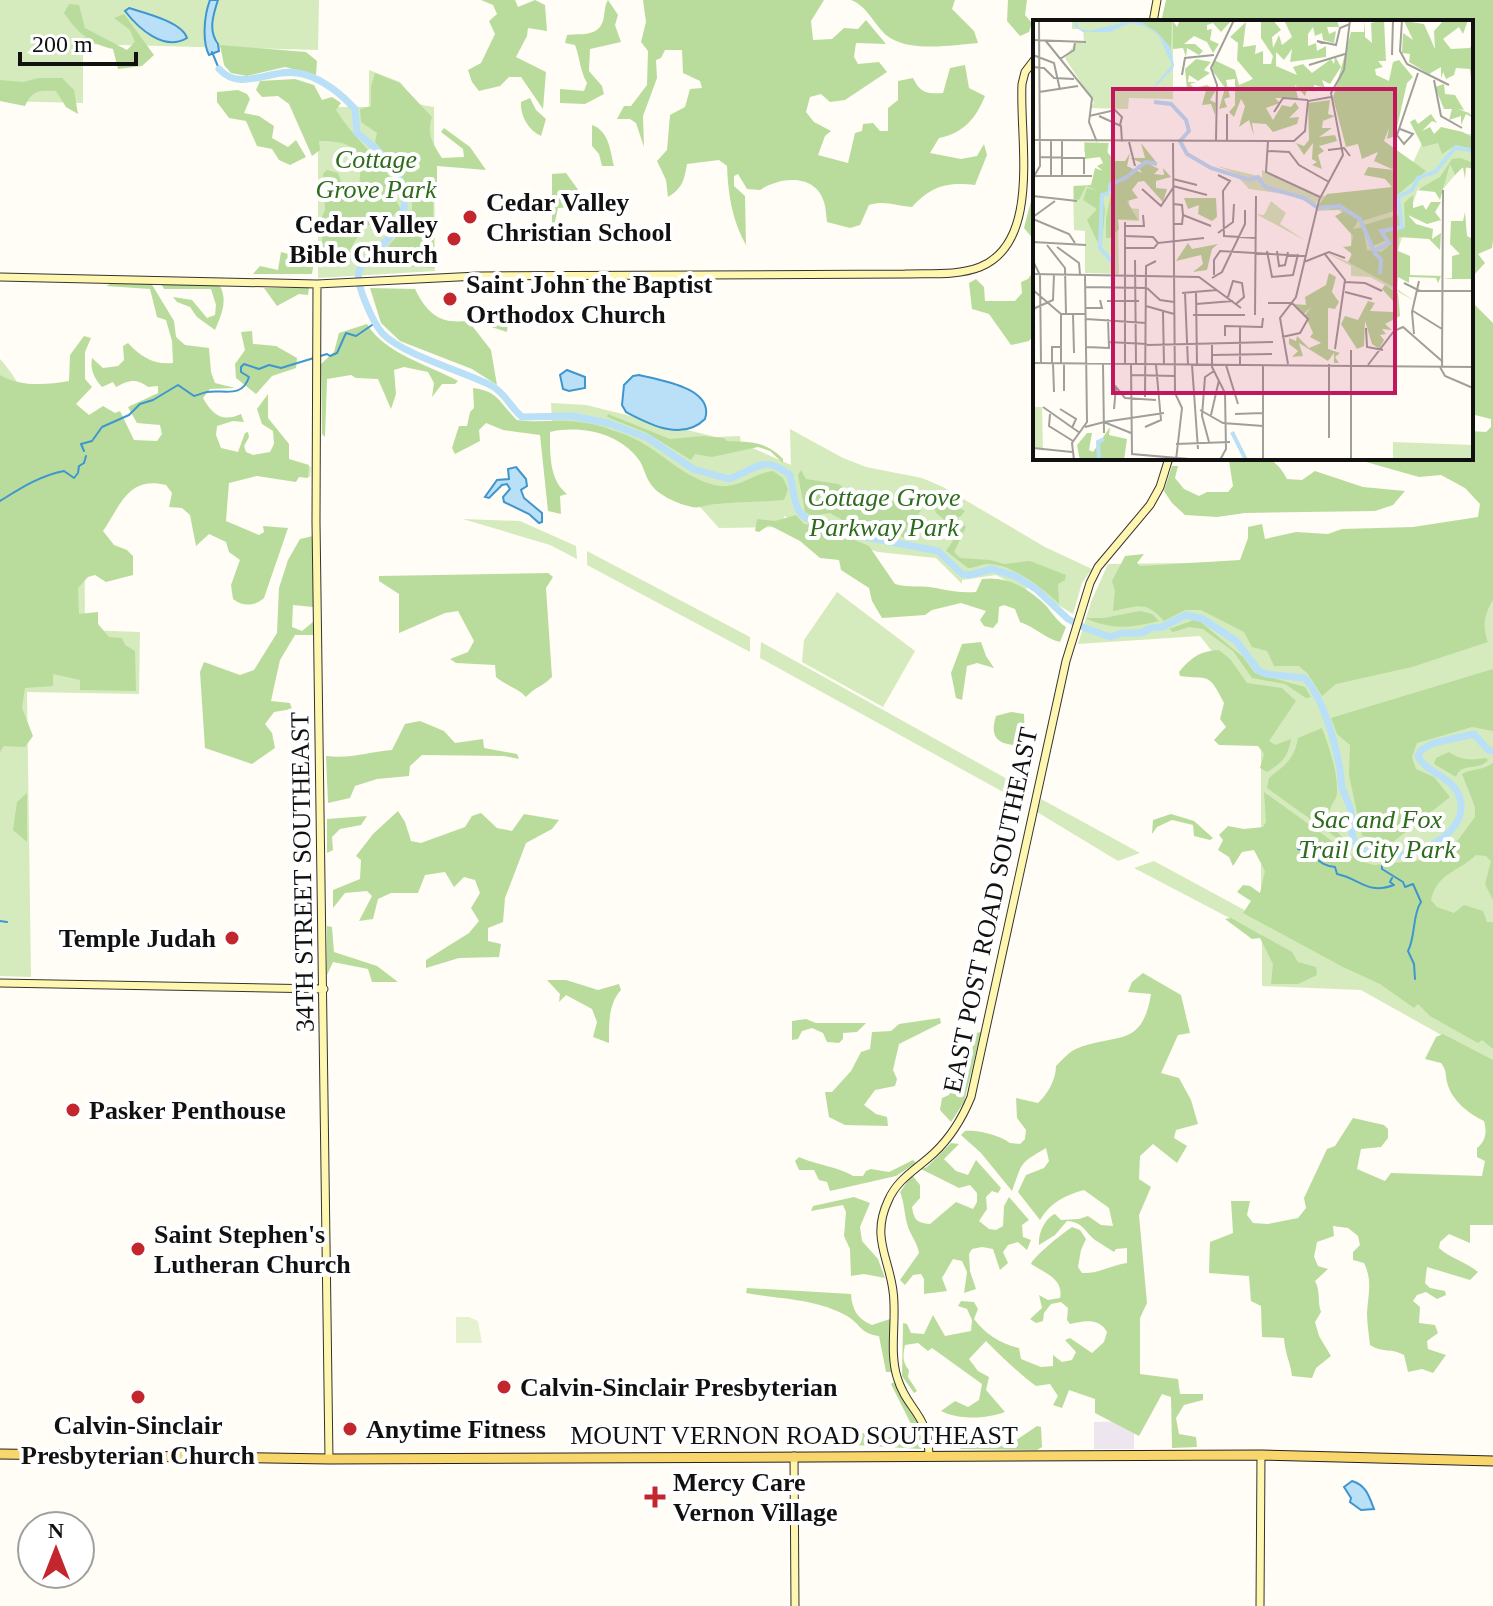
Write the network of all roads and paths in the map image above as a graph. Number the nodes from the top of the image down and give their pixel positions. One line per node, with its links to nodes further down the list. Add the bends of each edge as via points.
1 (1157, 0): 2 (main road)
2 (1153, 20)
3 (1033, 61): 5 (main road, via 1022,84 1021,210 1007,245 981,267 946,273 504,275)
4 (0, 277): 5 (main road)
5 (317, 284): 8 (main road, 34TH STREET SOUTHEAST)
6 (1168, 460): 10 (main road, EAST POST ROAD SOUTHEAST, via 1157,494 1098,567 1083,604 1049,735 971,1097 942,1145 899,1182 883,1217 882,1248 894,1293 895,1369 925,1426)
7 (0, 983): 8 (main road)
8 (324, 989): 13 (main road, 34TH STREET SOUTHEAST)
9 (0, 1454): 13 (main road, MOUNT VERNON ROAD SOUTHEAST)
10 (929, 1455): 11 (main road, MOUNT VERNON ROAD SOUTHEAST); 12 (main road, MOUNT VERNON ROAD SOUTHEAST)
11 (1261, 1455): 14 (main road, MOUNT VERNON ROAD SOUTHEAST); 16 (main road)
12 (794, 1456): 13 (main road, MOUNT VERNON ROAD SOUTHEAST); 15 (main road)
13 (329, 1459)
14 (1493, 1461)
15 (795, 1606)
16 (1260, 1606)

